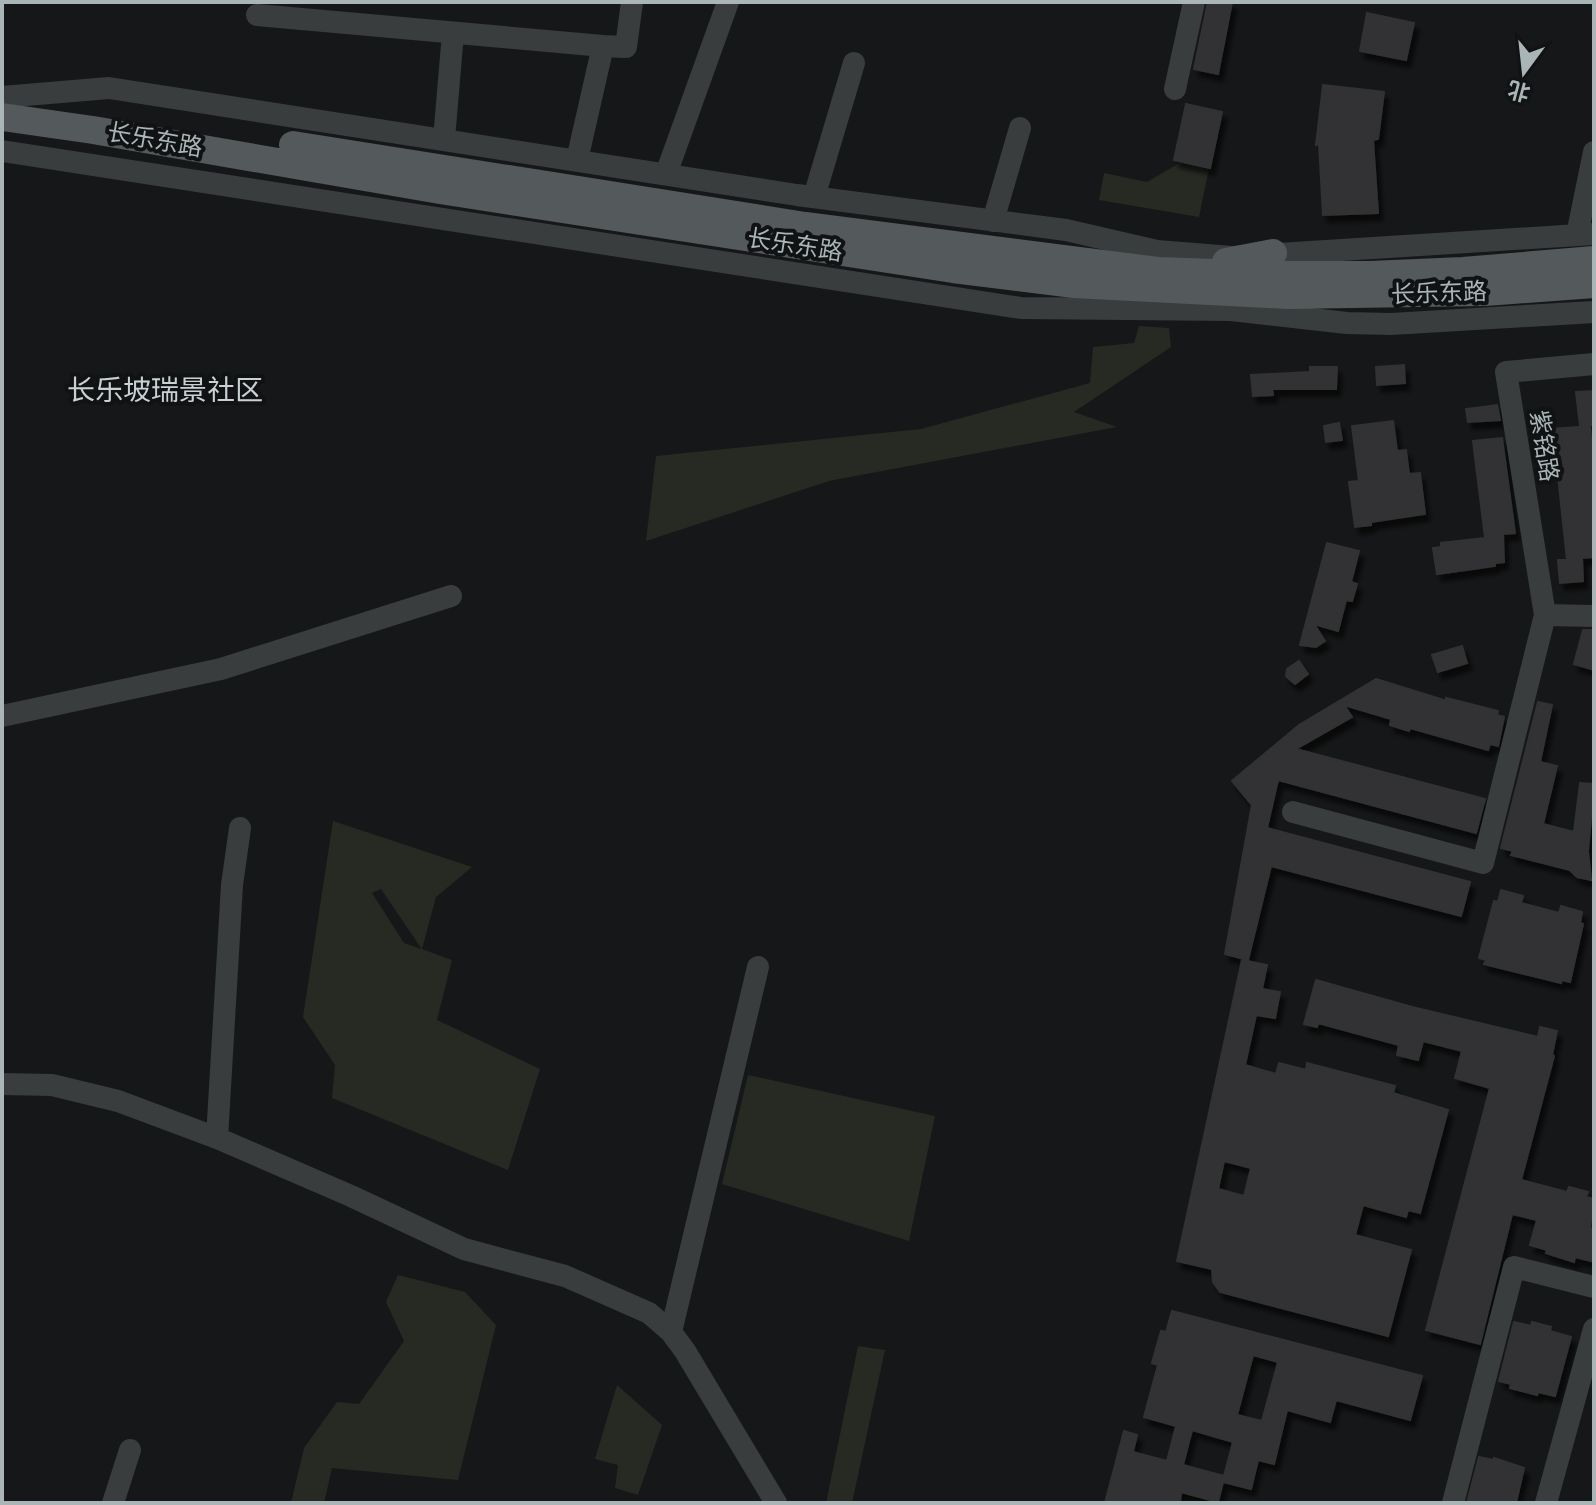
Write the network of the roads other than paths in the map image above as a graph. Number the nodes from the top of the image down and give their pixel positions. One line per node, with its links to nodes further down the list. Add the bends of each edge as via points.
1 (632, 2): 6 (street, via 626,47)
2 (728, 2): 16 (street)
3 (1194, 2): 8 (street)
4 (257, 15): 5 (street)
5 (453, 33): 6 (street); 12 (street)
6 (603, 46): 15 (street)
7 (854, 63): 17 (street)
8 (1175, 89)
9 (2, 97): 12 (street, via 109,88); 22 (main road, 长乐东路, via 805,226)
10 (2, 117): 23 (main road, 长乐东路, via 470,195 1074,284 1330,295)
11 (1020, 128): 18 (street)
12 (444, 139): 15 (street)
13 (2, 151): 24 (street, via 1021,308 1219,309 1391,324)
14 (1594, 152): 19 (street)
15 (577, 160): 16 (street)
16 (666, 174): 17 (street)
17 (814, 197): 18 (street)
18 (993, 221): 20 (street, via 1077,232 1157,251 1232,257)
19 (1586, 234): 20 (street)
20 (1273, 253): 22 (main road)
21 (1594, 260): 22 (main road, 长乐东路, via 1370,275)
22 (1179, 271)
23 (1594, 284)
24 (1594, 312)
25 (1594, 364): 27 (street, 紫铭路, via 1506,372)
26 (451, 596): 29 (street, via 221,669)
27 (1545, 615): 28 (street); 30 (street, via 1483,863)
28 (1594, 616)
29 (2, 716)
30 (1293, 812)
31 (240, 828): 34 (street)
32 (758, 967): 37 (street)
33 (2, 1084): 34 (street, via 52,1085 118,1101)
34 (217, 1138): 37 (street, via 464,1249 565,1276 649,1313)
35 (1594, 1287): 41 (street, via 1514,1267)
36 (1594, 1329): 42 (street)
37 (671, 1332): 40 (street)
38 (130, 1450): 39 (street)
39 (113, 1503)
40 (776, 1503)
41 (1453, 1503)
42 (1546, 1503)

